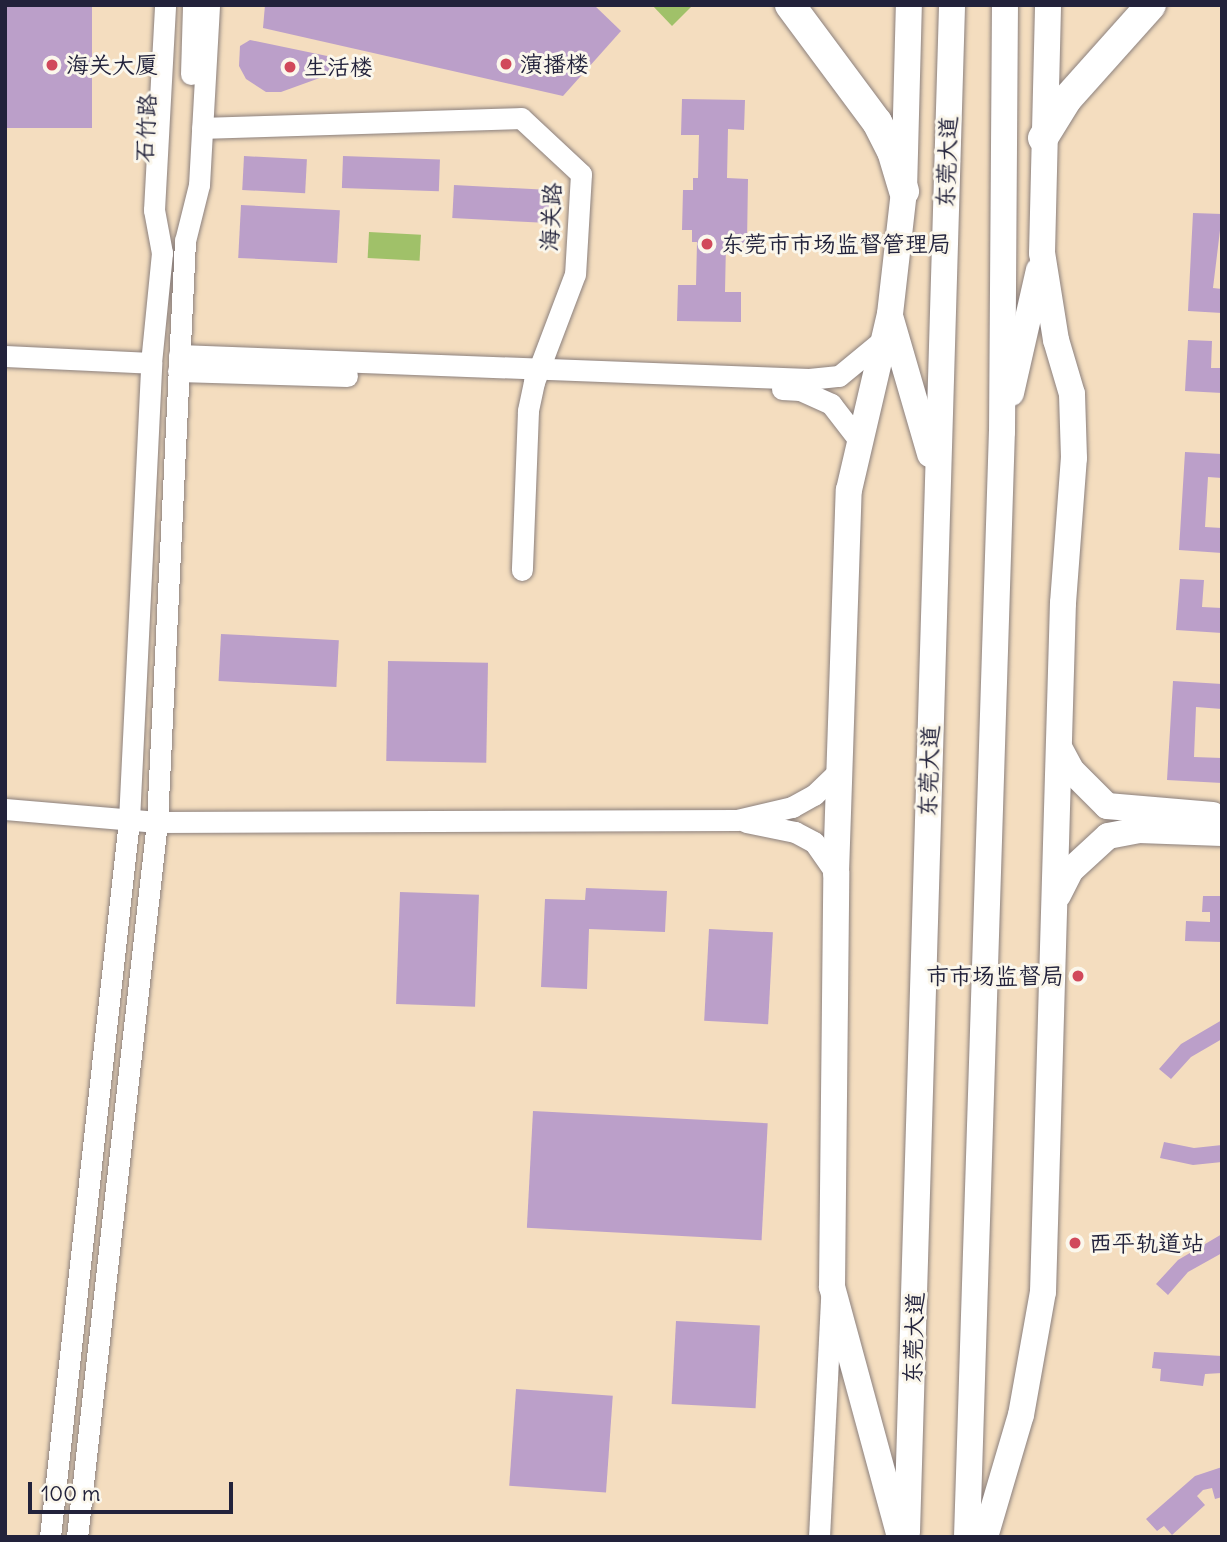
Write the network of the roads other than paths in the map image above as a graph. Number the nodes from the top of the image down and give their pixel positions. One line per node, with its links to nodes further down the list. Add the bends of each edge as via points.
1 (165, 5): 15 (street, via 154,210)
2 (177, 5): 15 (street, 石竹路)
3 (193, 5): 14 (street, 石竹路)
4 (209, 5): 11 (street)
5 (790, 5): 13 (highway, via 877,122)
6 (909, 5): 13 (main road)
7 (952, 5): 24 (main road, 东莞大道)
8 (1005, 5): 22 (main road)
9 (1048, 5): 12 (main road)
10 (1151, 5): 12 (highway, via 1067,99)
11 (202, 128): 14 (street, via 199,185); 21 (street, 海关路, via 521,118 581,174 575,274)
12 (1043, 138): 16 (main road)
13 (904, 191): 17 (main road)
14 (184, 241): 20 (street)
15 (162, 253): 19 (street, 石竹路)
16 (1042, 253): 22 (main road); 26 (main road, via 1056,340 1072,394 1074,458)
17 (887, 326): 21 (street, via 839,376); 23 (main road); 24 (main road)
18 (5, 356): 19 (street)
19 (151, 363): 30 (street, 石竹路)
20 (178, 363): 21 (street); 32 (street)
21 (536, 375): 23 (street, via 800,390 831,404); 25 (street, 海关路, via 528,411)
22 (1002, 432): 42 (main road)
23 (858, 439): 27 (main road, via 849,490)
24 (937, 477): 41 (main road, 东莞大道)
25 (522, 570)
26 (1059, 748): 29 (main road, via 1071,771 1107,806); 35 (main road)
27 (839, 771): 31 (street, via 814,795 792,807); 34 (main road)
28 (5, 809): 30 (street)
29 (1222, 815)
30 (130, 820): 32 (street); 37 (street, 石竹路)
31 (737, 820): 32 (street); 34 (street, via 794,832 814,842)
32 (157, 822): 38 (street)
33 (1222, 833): 35 (main road, via 1139,830 1108,836 1071,870)
34 (836, 873): 36 (main road)
35 (1056, 900): 43 (main road, via 1043,1292 1021,1415)
36 (832, 1287): 39 (street); 40 (main road)
37 (51, 1537)
38 (77, 1537)
39 (819, 1537)
40 (900, 1537)
41 (906, 1537)
42 (967, 1537)
43 (985, 1537)

